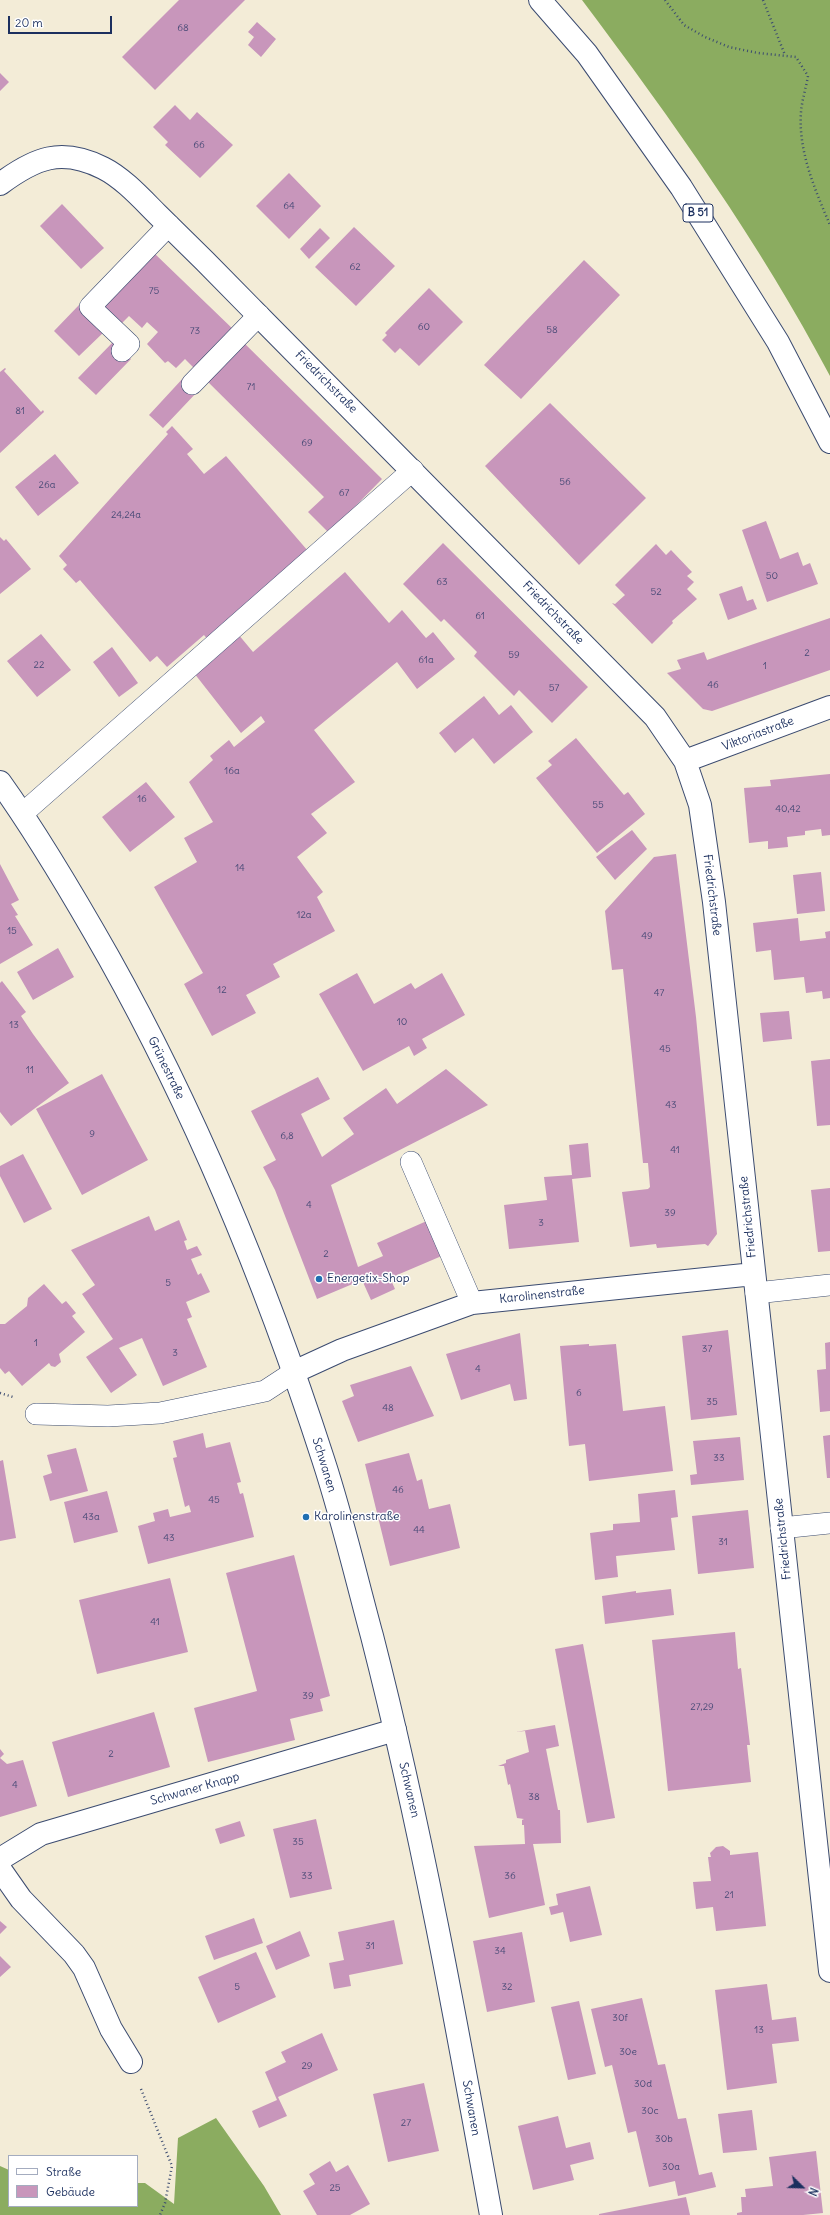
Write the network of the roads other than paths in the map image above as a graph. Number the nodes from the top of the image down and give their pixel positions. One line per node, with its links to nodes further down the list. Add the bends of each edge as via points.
1 (540, 0): 7 (street, B 51, via 587,54 681,186 778,342)
2 (0, 184): 3 (street, Friedrichstraße, via 20,170 54,156 76,158 103,168 119,179)
3 (169, 225): 4 (street, Friedrichstraße); 5 (lane, via 93,315 129,344)
4 (259, 315): 6 (lane); 8 (street, Friedrichstraße)
5 (122, 351)
6 (192, 384)
7 (830, 442)
8 (413, 470): 10 (street, Friedrichstraße, via 655,717); 12 (lane)
9 (830, 707): 10 (street, Viktoriastraße)
10 (685, 761): 14 (street, Friedrichstraße, via 700,805 714,902)
11 (0, 782): 12 (street, Grünestraße)
12 (22, 814): 17 (street, Grünestraße, via 87,920 166,1065 217,1177 271,1306)
13 (411, 1162): 16 (lane)
14 (755, 1283): 15 (lane); 16 (street, Karolinenstraße); 20 (street, Friedrichstraße)
15 (830, 1285)
16 (472, 1303): 17 (street, Karolinenstraße, via 342,1350)
17 (294, 1372): 18 (lane, via 265,1391 160,1413 108,1416); 21 (street, Schwanen, via 344,1529)
18 (36, 1414)
19 (830, 1522): 20 (lane)
20 (781, 1528): 24 (street, Friedrichstraße)
21 (395, 1730): 22 (street, Schwaner Knapp, via 41,1834); 26 (street, Schwanen, via 451,1993)
22 (0, 1859)
23 (0, 1869): 25 (street, via 20,1899 74,1954 84,1968 111,2029)
24 (830, 1971)
25 (131, 2062)
26 (491, 2215)

